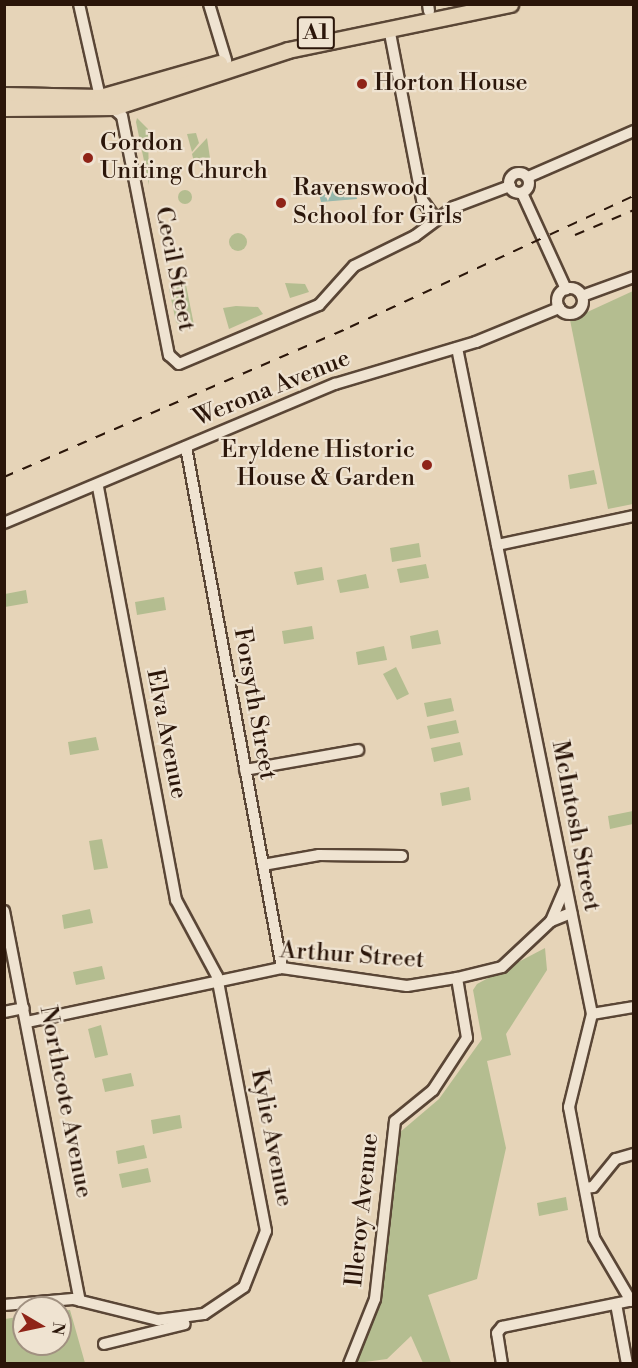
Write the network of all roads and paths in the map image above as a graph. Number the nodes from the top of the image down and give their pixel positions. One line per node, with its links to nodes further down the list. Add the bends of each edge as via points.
1 (79, 4): 9 (street)
2 (209, 4): 7 (street)
3 (458, 4): 5 (highway, A1)
4 (510, 4): 6 (highway, A1)
5 (428, 8): 7 (highway, A1, via 305,36)
6 (389, 28): 10 (highway, A1, via 288,50); 16 (street, via 422,200)
7 (226, 60): 9 (highway, A1)
8 (4, 95): 9 (highway, A1)
9 (100, 97): 10 (street)
10 (115, 107): 11 (highway, A1); 16 (street, Cecil Street, via 123,118 169,355 185,366 319,305 354,266 415,236)
11 (4, 108)
12 (633, 131): 13 (street)
13 (528, 177): 14 (street, via 513,175); 15 (street, via 529,186)
14 (510, 186): 15 (street); 16 (street)
15 (522, 193): 18 (street)
16 (435, 218)
17 (633, 277): 19 (street)
18 (566, 289): 19 (street); 20 (street, via 558,298)
19 (582, 296): 20 (street, Werona Avenue, via 576,312)
20 (559, 308): 21 (street, Werona Avenue)
21 (457, 348): 22 (street, Werona Avenue, via 335,384); 26 (street, McIntosh Street)
22 (186, 447): 23 (street, Werona Avenue); 28 (street, Forsyth Street)
23 (98, 486): 25 (street, Werona Avenue); 37 (street, Elva Avenue, via 176,900)
24 (633, 516): 26 (street)
25 (4, 523)
26 (497, 545): 31 (street, McIntosh Street)
27 (358, 750): 28 (street)
28 (245, 770): 30 (street, Forsyth Street)
29 (402, 856): 30 (street, via 319,855)
30 (263, 864): 35 (street, Forsyth Street)
31 (566, 888): 33 (street, McIntosh Street); 34 (street, Arthur Street)
32 (4, 912): 39 (street, Northcote Avenue)
33 (571, 914): 34 (street, Arthur Street); 41 (street, McIntosh Street)
34 (551, 921): 36 (street, Arthur Street, via 502,967)
35 (282, 968): 36 (street, Arthur Street, via 407,986); 37 (street, Arthur Street)
36 (458, 978): 51 (street, Illeroy Avenue, via 467,1038 433,1090 395,1120 375,1299)
37 (218, 982): 42 (street, Arthur Street); 49 (street, Kylie Avenue, via 265,1206 266,1231 244,1287)
38 (633, 1007): 41 (street)
39 (24, 1008): 40 (street); 42 (street, Northcote Avenue)
40 (4, 1012)
41 (592, 1014): 44 (street, McIntosh Street, via 569,1107)
42 (27, 1022): 45 (street, Northcote Avenue)
43 (633, 1154): 44 (street, via 616,1160 593,1187)
44 (585, 1188): 46 (street, McIntosh Street, via 594,1238)
45 (80, 1301): 48 (street, Kylie Avenue); 49 (street, Kylie Avenue, via 158,1320)
46 (632, 1301): 47 (street)
47 (616, 1304): 52 (street, via 502,1327 497,1333); 53 (street)
48 (4, 1305)
49 (204, 1314): 50 (street, Kylie Avenue, via 191,1322)
50 (104, 1344)
51 (350, 1364)
52 (502, 1364)
53 (627, 1364)

